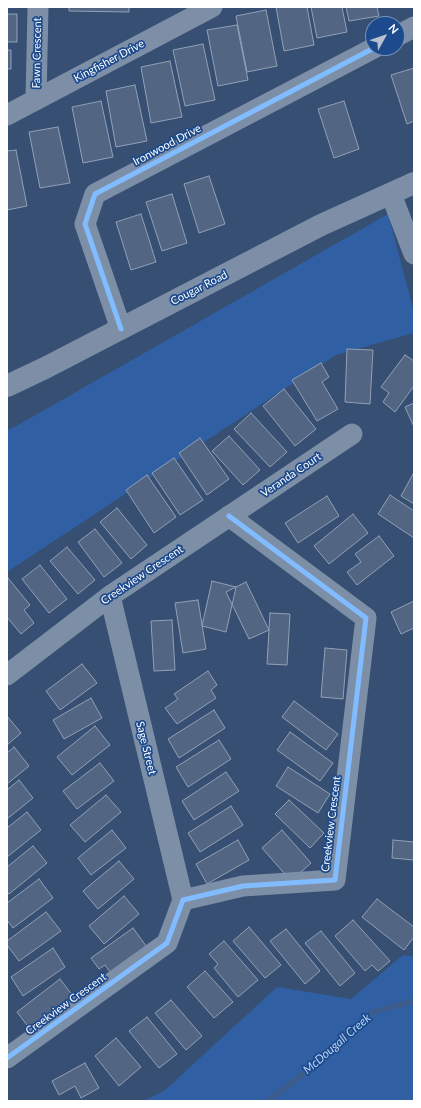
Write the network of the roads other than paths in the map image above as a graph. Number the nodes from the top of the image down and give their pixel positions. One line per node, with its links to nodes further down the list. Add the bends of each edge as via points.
1 (38, 7): 6 (street, Fawn Crescent)
2 (212, 7): 6 (street, Kingfisher Drive)
3 (414, 27): 4 (street)
4 (405, 32)
5 (365, 53): 11 (street, Ironwood Drive, via 95,194 85,224)
6 (36, 99): 7 (street, Kingfisher Drive)
7 (7, 115)
8 (414, 183): 9 (street, Cougar Road)
9 (392, 194): 10 (street); 11 (street, Cougar Road, via 321,225)
10 (414, 254)
11 (121, 329): 12 (street, Cougar Road)
12 (7, 386)
13 (352, 434): 14 (street, Veranda Court)
14 (229, 516): 15 (street, Creekview Crescent); 17 (street, Creekview Crescent, via 366,618 334,880 243,886)
15 (110, 596): 16 (street, Creekview Crescent); 17 (street, Sage Street)
16 (7, 675)
17 (183, 900): 18 (street, Creekview Crescent, via 167,943)
18 (7, 1058)

